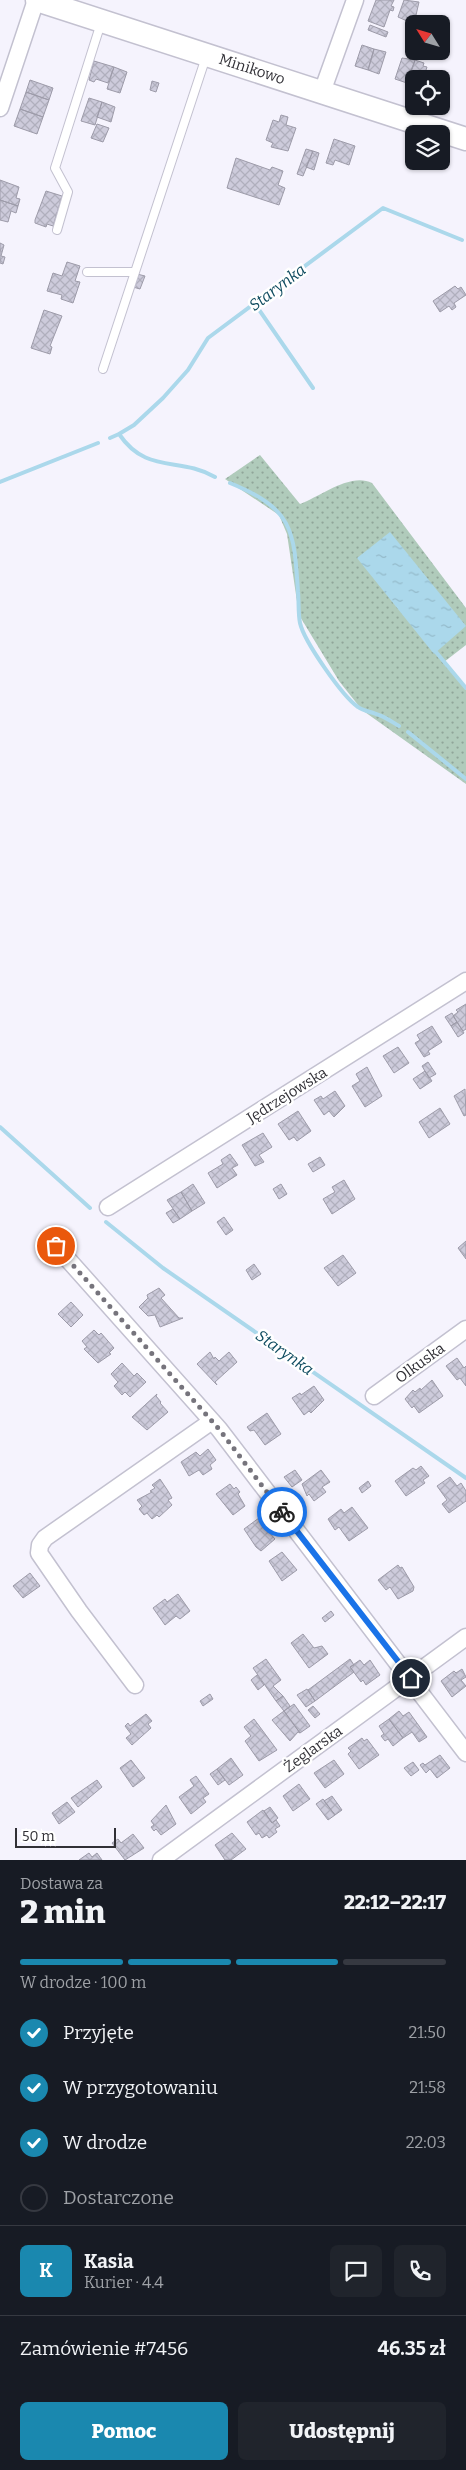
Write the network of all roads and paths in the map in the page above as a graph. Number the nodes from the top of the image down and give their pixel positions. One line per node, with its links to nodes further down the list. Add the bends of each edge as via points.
1 (36, 0): 3 (street, Minikowo); 6 (street)
2 (355, 0): 5 (street)
3 (102, 21): 4 (street, Minikowo); 8 (lane, via 55,168 68,192)
4 (206, 55): 5 (street, Minikowo); 10 (lane)
5 (322, 92): 7 (street, Minikowo)
6 (0, 108)
7 (466, 139)
8 (57, 230)
9 (86, 272): 10 (lane)
10 (135, 272): 11 (lane)
11 (102, 369)
12 (466, 981): 13 (street, Jędrzejowska)
13 (108, 1207)
14 (56, 1246): 17 (street)
15 (466, 1329): 16 (street, Olkuska)
16 (374, 1396)
17 (212, 1421): 19 (street); 20 (street, via 45,1538 40,1545 44,1560)
18 (466, 1637): 19 (street, Żeglarska)
19 (411, 1678): 21 (street); 22 (street, Żeglarska)
20 (135, 1685)
21 (466, 1753)
22 (161, 1860)

